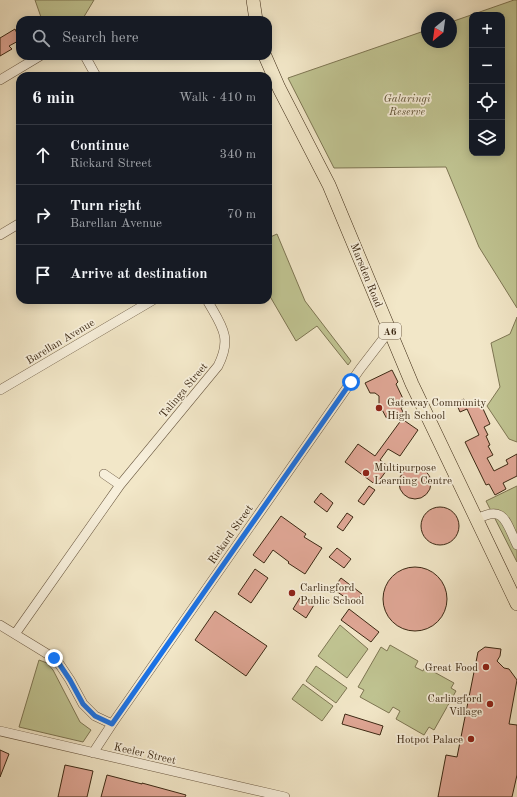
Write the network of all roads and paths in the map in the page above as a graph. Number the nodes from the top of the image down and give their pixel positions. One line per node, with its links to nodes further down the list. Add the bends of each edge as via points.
1 (253, 0): 2 (highway)
2 (255, 16)
3 (33, 60): 8 (street)
4 (87, 60): 6 (street)
5 (266, 60): 7 (highway, Marsden Road / A6)
6 (94, 72)
7 (269, 72)
8 (0, 80)
9 (272, 81): 14 (highway, Marsden Road / A6, via 329,185)
10 (16, 226): 11 (street)
11 (0, 235)
12 (146, 304): 15 (street, Barellan Avenue)
13 (209, 304): 17 (street, Talinga Street, via 224,332 226,342 222,358 211,376)
14 (390, 330): 18 (highway, Marsden Road / A6, via 421,404); 23 (street, Rickard Street, via 360,369)
15 (0, 390)
16 (104, 474): 17 (street)
17 (120, 485): 22 (street, Talinga Street)
18 (477, 519): 19 (street, via 487,513 499,514 504,518); 20 (highway, Marsden Road / A6)
19 (517, 545)
20 (516, 596)
21 (0, 625): 22 (street)
22 (15, 634): 23 (street, via 54,658 83,704 95,716)
23 (112, 724): 25 (street, Rickard Street)
24 (0, 731): 25 (street, Keeler Street)
25 (93, 753): 26 (street, Keeler Street)
26 (285, 797)

